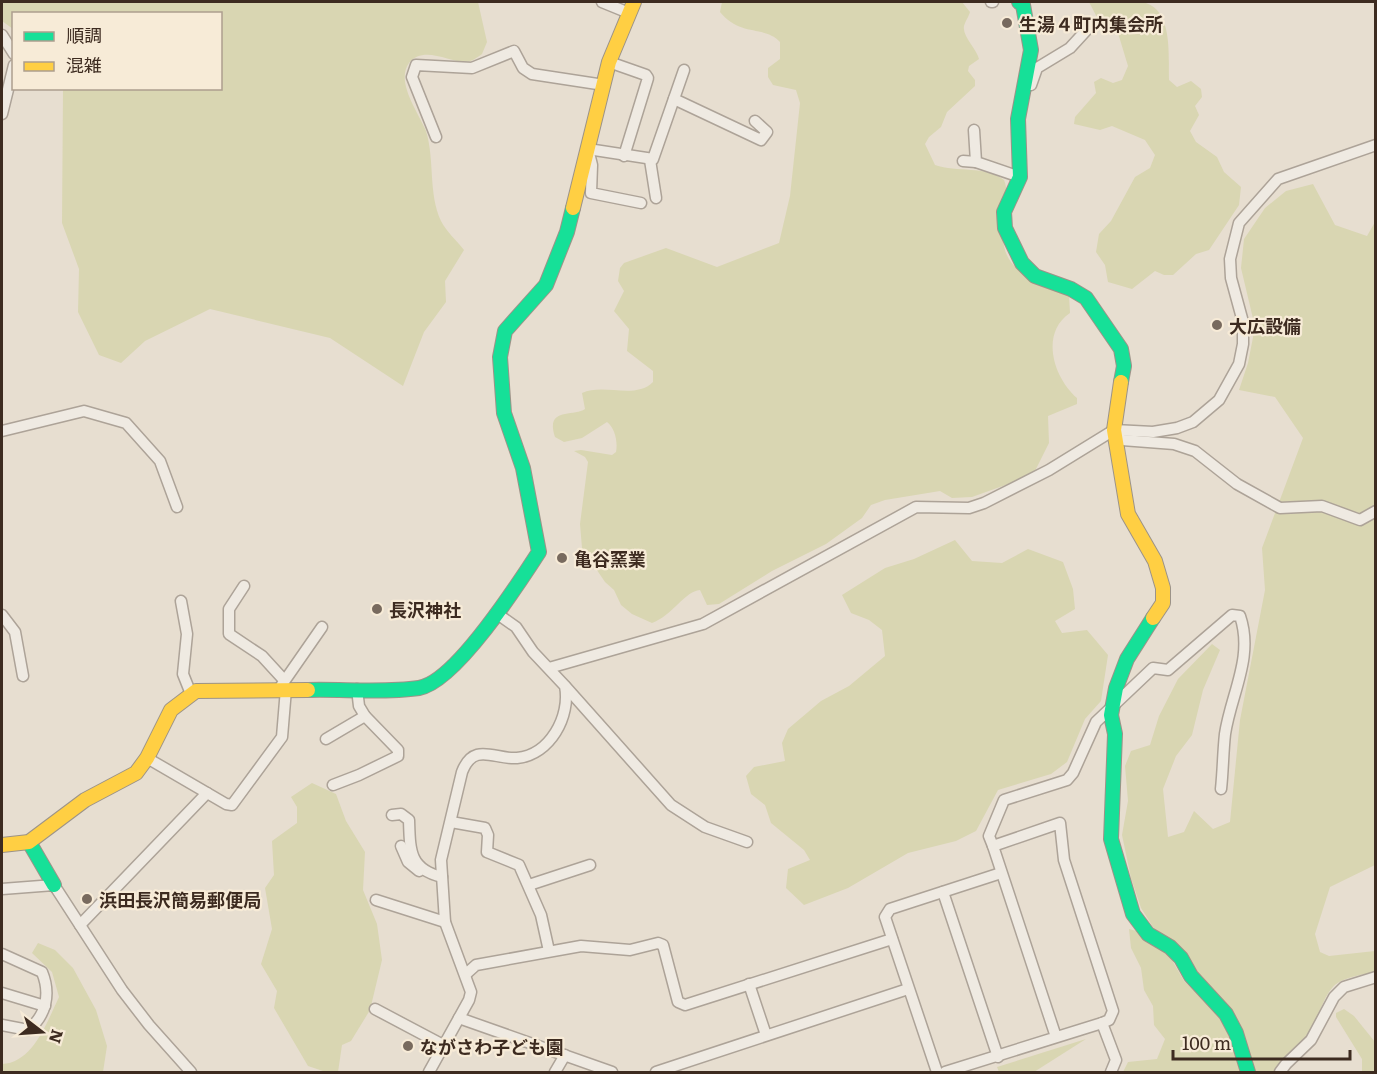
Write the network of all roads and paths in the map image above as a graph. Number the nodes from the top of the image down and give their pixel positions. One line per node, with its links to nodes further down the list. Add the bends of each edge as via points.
1 (602, 2): 3 (street)
2 (1020, 2): 14 (street, via 1031,50)
3 (631, 7): 7 (street)
4 (1092, 24): 14 (street, via 1070,48 1037,68)
5 (2, 34): 6 (street)
6 (12, 51)
7 (609, 62): 10 (street); 19 (street, via 648,78)
8 (684, 70): 11 (street)
9 (12, 73): 12 (street)
10 (604, 85): 16 (street, via 532,74 523,68 514,51 472,68 416,65 412,77); 18 (street)
11 (674, 99): 13 (street, via 761,140 767,132); 20 (street, via 657,155)
12 (2, 114)
13 (755, 121)
14 (1017, 128): 23 (street)
15 (974, 130): 22 (street)
16 (436, 137)
17 (1376, 145): 26 (street, via 1278,179 1239,222 1230,259 1244,345 1239,364 1219,400 1193,422 1177,428 1153,432)
18 (588, 149): 19 (street); 25 (street, via 591,193); 32 (street, via 555,265 546,285 506,331 500,357 504,414 523,468 539,552)
19 (624, 156): 20 (street)
20 (651, 160): 24 (street)
21 (963, 161): 22 (street)
22 (976, 162): 23 (street)
23 (1020, 177): 26 (street, via 1004,212 1005,228 1022,263 1035,276 1086,298 1121,349 1124,366)
24 (656, 198)
25 (641, 203)
26 (1114, 430): 29 (street, via 1122,440 1174,444 1195,450 1238,484 1280,508 1322,506 1360,520); 35 (street, via 1049,470 984,503 969,508 916,507 703,624); 41 (street, via 1128,514 1155,561 1163,603 1127,659)
27 (2, 431): 28 (street, via 84,411 126,423 160,461)
28 (177, 507)
29 (1376, 511)
30 (244, 586): 37 (street, via 229,609 229,634 262,656)
31 (181, 601): 40 (street, via 187,634 183,674)
32 (496, 613): 35 (street, via 516,627); 39 (street, via 436,681 421,688)
33 (2, 615): 36 (street, via 15,632)
34 (322, 627): 37 (street)
35 (549, 668): 38 (street)
36 (23, 676)
37 (283, 686): 39 (street); 40 (street, via 212,689); 47 (street, via 282,737 234,803 226,804)
38 (565, 686): 49 (street, via 567,710 557,729 533,755 515,759 487,754 466,761); 51 (street, via 671,805 705,827)
39 (357, 689): 42 (street)
40 (191, 694): 44 (street, via 171,710)
41 (1113, 704): 46 (street, via 1154,669 1168,670 1186,657 1226,618 1240,616 1244,626 1242,674 1226,733); 54 (street, via 1096,722 1067,780 1004,800 989,836); 93 (street, via 1111,839 1133,914 1148,934 1176,953 1226,1014)
42 (365, 716): 43 (street); 45 (street, via 398,750 398,756)
43 (326, 739)
44 (147, 758): 47 (street); 50 (street, via 136,773 85,800)
45 (333, 785)
46 (1221, 789)
47 (207, 793): 65 (street)
48 (392, 815): 57 (street, via 407,818 410,848)
49 (451, 822): 58 (street, via 441,853); 60 (street, via 485,828 487,852 516,862)
50 (29, 842): 52 (street); 59 (street)
51 (747, 842)
52 (2, 845)
53 (401, 846): 57 (street, via 412,866)
54 (993, 846): 56 (street); 77 (street, via 1060,823 1064,860 1113,1011 1109,1020)
55 (590, 865): 60 (street)
56 (1001, 873): 62 (street); 80 (street)
57 (427, 874): 58 (street)
58 (442, 877): 64 (street)
59 (54, 885): 61 (street); 65 (street)
60 (529, 885): 67 (street)
61 (2, 889)
62 (943, 892): 66 (street, via 890,909 885,917); 83 (street)
63 (376, 900): 64 (street)
64 (445, 922): 69 (street)
65 (80, 925): 85 (street, via 129,999)
66 (892, 939): 71 (street); 72 (street)
67 (549, 951): 69 (street, via 476,965); 71 (street, via 581,946 630,950 658,943 663,945 678,1002 685,1005)
68 (2, 954): 74 (street, via 42,972 46,981)
69 (466, 974): 76 (street, via 471,996)
70 (1376, 977): 94 (street, via 1344,987 1311,1040)
71 (749, 984): 79 (street)
72 (908, 989): 79 (street); 90 (street)
73 (2, 993): 74 (street)
74 (45, 1006): 78 (street, via 37,1023 28,1030)
75 (375, 1008): 81 (street)
76 (459, 1018): 81 (street); 82 (street)
77 (1102, 1023): 80 (street); 92 (street, via 1116,1060)
78 (2, 1024)
79 (766, 1035): 89 (street)
80 (1056, 1037): 83 (street)
81 (443, 1045): 86 (street)
82 (565, 1055): 87 (street); 88 (street)
83 (998, 1057): 84 (street)
84 (984, 1067): 91 (street)
85 (191, 1072)
86 (429, 1072)
87 (555, 1072)
88 (612, 1072)
89 (656, 1072)
90 (937, 1072)
91 (945, 1072)
92 (1111, 1072)
93 (1248, 1072)
94 (1280, 1072)

